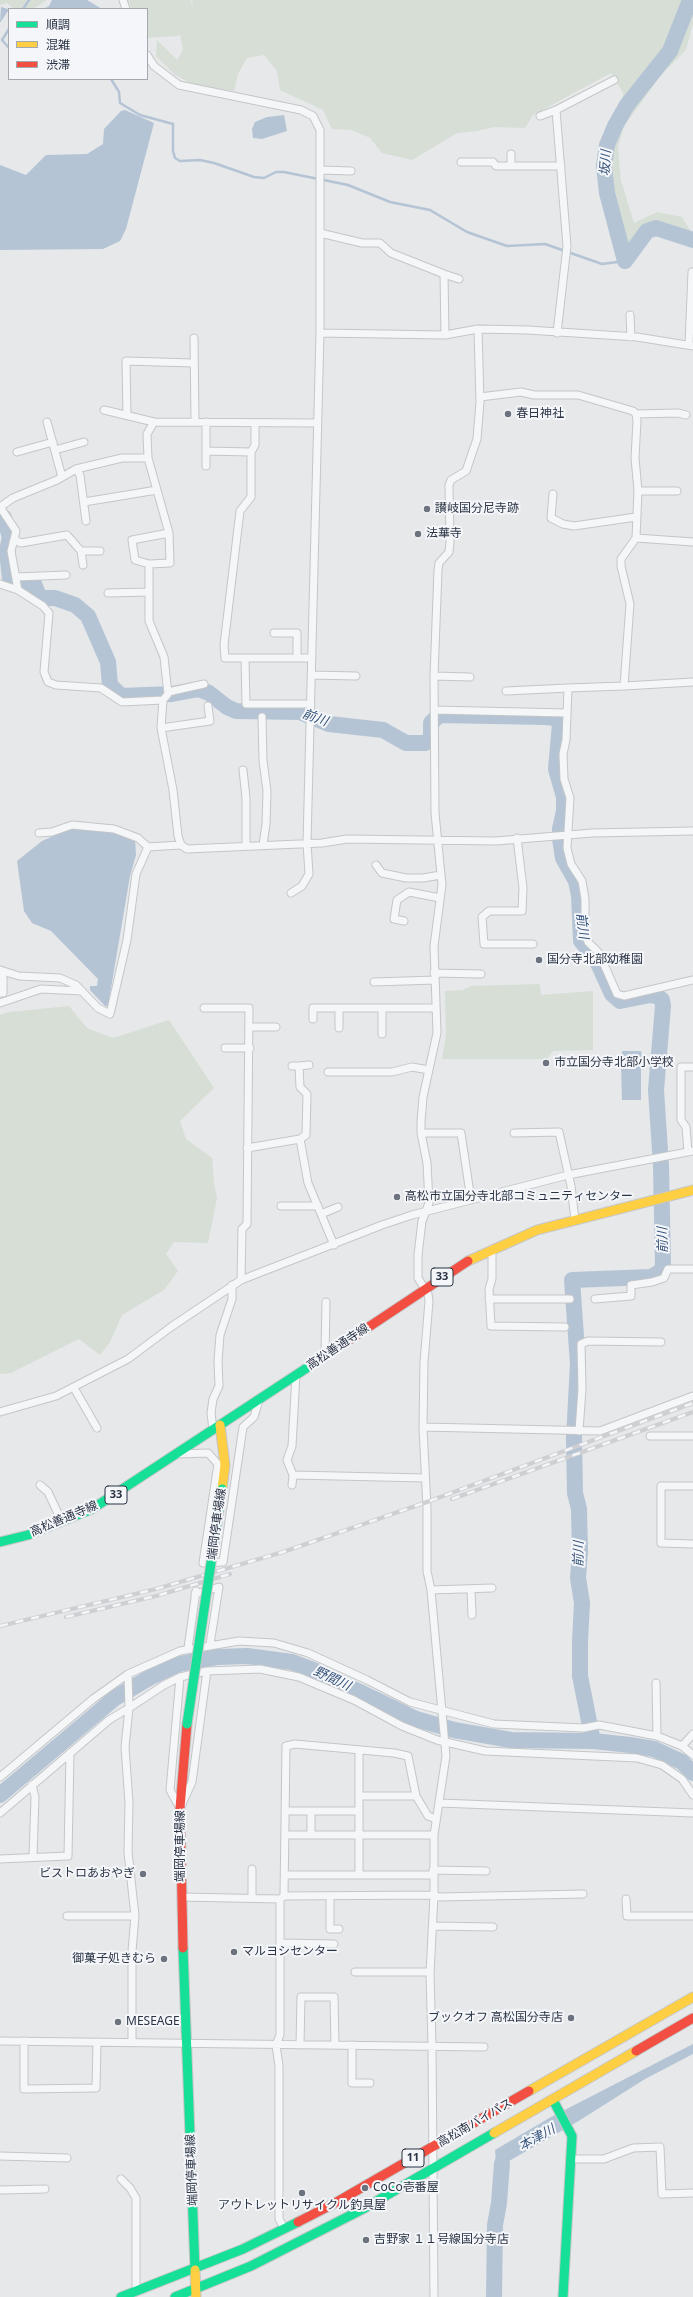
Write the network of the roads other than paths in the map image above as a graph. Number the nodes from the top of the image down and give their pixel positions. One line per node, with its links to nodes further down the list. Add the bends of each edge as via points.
1 (148, 57): 10 (street, via 154,66 179,85 301,110 313,116 320,130)
2 (614, 80): 3 (street)
3 (556, 110): 4 (street); 8 (street)
4 (540, 116)
5 (511, 154): 7 (street)
6 (461, 162): 7 (street, via 493,162 496,166)
7 (512, 166): 8 (street)
8 (561, 166): 18 (street, via 567,246)
9 (350, 170): 10 (street)
10 (321, 176): 11 (street)
11 (320, 233): 13 (street, via 362,243 380,244 391,253); 17 (street)
12 (692, 272): 22 (street)
13 (444, 274): 14 (street); 19 (street)
14 (459, 279)
15 (630, 316): 20 (street)
16 (478, 329): 18 (street); 19 (street); 24 (street)
17 (320, 333): 19 (street); 34 (street)
18 (557, 333): 20 (street)
19 (446, 335)
20 (631, 337): 22 (street)
21 (194, 338): 23 (street)
22 (691, 346)
23 (194, 363): 27 (street, via 126,361); 31 (street)
24 (480, 397): 26 (street, via 521,392 534,395 578,395); 73 (street, via 480,420 470,461 466,471 451,480 449,485 450,542 449,552 438,570)
25 (104, 410): 27 (street)
26 (636, 414): 28 (street); 46 (street, via 635,458)
27 (127, 415): 30 (street)
28 (686, 415)
29 (47, 422): 35 (street)
30 (154, 422): 31 (street); 41 (street, via 147,434)
31 (195, 422): 32 (street)
32 (206, 422): 33 (street); 38 (street)
33 (255, 423): 34 (street); 40 (street, via 255,445)
34 (317, 423): 70 (street)
35 (53, 442): 37 (street); 39 (street)
36 (84, 442): 37 (street)
37 (55, 450): 44 (street)
38 (206, 451): 40 (street); 42 (street)
39 (17, 452)
40 (251, 452): 68 (street, via 251,497 240,511 224,645 225,658)
41 (148, 458): 43 (street, via 122,458); 45 (street)
42 (206, 466)
43 (76, 468): 44 (street); 49 (street, via 80,475)
44 (62, 477): 50 (street, via 13,498)
45 (156, 490): 49 (street); 53 (street)
46 (638, 491): 47 (street); 51 (street)
47 (677, 491)
48 (553, 494): 51 (street, via 551,518 563,524 574,526)
49 (84, 502): 52 (street)
50 (0, 507): 55 (street, via 16,531)
51 (636, 517): 54 (street)
52 (86, 520)
53 (169, 533): 59 (street, via 170,563); 59 (street, via 132,540 135,560)
54 (636, 538): 56 (street); 77 (street, via 621,560 620,566 630,604)
55 (14, 540): 57 (street, via 21,543 67,535); 62 (street, via 11,551)
56 (693, 542)
57 (81, 551): 58 (street); 60 (street)
58 (100, 551)
59 (149, 564): 65 (street)
60 (83, 565)
61 (66, 575): 62 (street)
62 (16, 577): 64 (street)
63 (0, 584): 64 (street)
64 (18, 590): 81 (street, via 43,606 49,613 44,672 48,682 56,685 101,688 122,702)
65 (148, 592): 66 (street); 80 (street, via 149,620 164,657)
66 (108, 593)
67 (274, 632): 69 (street, via 297,632)
68 (245, 658): 69 (street); 82 (street, via 246,704)
69 (297, 658): 70 (street)
70 (312, 658): 71 (street)
71 (312, 675): 72 (street); 82 (street)
72 (356, 676)
73 (434, 676): 74 (street); 84 (street)
74 (470, 677)
75 (693, 682): 77 (street)
76 (204, 684): 80 (street)
77 (624, 686): 78 (street)
78 (568, 688): 79 (street); 85 (street)
79 (506, 691)
80 (168, 692): 81 (street)
81 (163, 700): 87 (street)
82 (311, 704): 94 (street)
83 (208, 706): 87 (street, via 210,721)
84 (434, 710): 85 (street); 93 (street)
85 (567, 713): 91 (street, via 563,754 564,779 570,798)
86 (262, 717): 96 (street, via 267,791)
87 (161, 728): 95 (street)
88 (243, 770): 97 (street)
89 (693, 831): 91 (street)
90 (39, 833): 98 (street, via 52,832 72,825 114,829 138,838)
91 (568, 835): 92 (street); 108 (street, via 567,848 571,864 582,881 586,899 588,942 599,953 617,994 624,996)
92 (517, 838): 93 (street, via 476,841); 104 (street, via 523,888 522,911 489,911 482,917 484,944)
93 (437, 839): 94 (street, via 347,839); 100 (street)
94 (307, 843): 96 (street); 101 (street, via 309,874 302,886)
95 (181, 844): 97 (street, via 187,849); 98 (street)
96 (263, 845): 97 (street)
97 (246, 846)
98 (148, 847): 110 (street, via 136,874 127,940 110,1014 98,1008)
99 (376, 865): 100 (street, via 382,873 406,878)
100 (441, 875): 102 (street)
101 (291, 893)
102 (440, 898): 103 (street, via 409,892 397,900 394,919); 107 (street, via 435,934)
103 (404, 921)
104 (533, 944)
105 (2, 970): 110 (street, via 19,976 60,978 76,985); 111 (street, via 3,993)
106 (481, 974): 107 (street)
107 (435, 977): 109 (street); 116 (street)
108 (693, 980)
109 (374, 982)
110 (82, 991): 112 (street, via 41,989)
111 (0, 992)
112 (0, 1003)
113 (204, 1008): 119 (street, via 250,1008)
114 (339, 1008): 115 (street); 117 (street, via 313,1008); 120 (street)
115 (382, 1008): 116 (street); 121 (street)
116 (436, 1008): 126 (street, via 437,1033)
117 (313, 1019)
118 (276, 1027): 119 (street)
119 (250, 1028): 123 (street)
120 (339, 1028)
121 (382, 1034)
122 (225, 1048): 123 (street)
123 (250, 1048): 131 (street, via 250,1144)
124 (309, 1065): 130 (street, via 296,1066 300,1087 307,1094 306,1135)
125 (693, 1067): 132 (street, via 680,1067 681,1120 686,1127)
126 (429, 1070): 127 (street, via 412,1067 392,1072); 128 (street, via 423,1097)
127 (328, 1072)
128 (421, 1133): 135 (street, via 461,1133); 139 (street, via 429,1181)
129 (514, 1134): 133 (street, via 559,1132)
130 (300, 1139): 131 (street); 137 (street, via 308,1183)
131 (247, 1148): 145 (street, via 247,1224 242,1229)
132 (691, 1152): 133 (street)
133 (568, 1175): 135 (street); 141 (street)
134 (693, 1190): 141 (main road, 高松善通寺線 / 33)
135 (471, 1200): 139 (street)
136 (280, 1206): 137 (street)
137 (318, 1206): 140 (street)
138 (338, 1207): 140 (street)
139 (426, 1212): 142 (street, via 382,1225); 147 (street, via 422,1221 418,1267 418,1278)
140 (321, 1214): 142 (street)
141 (575, 1220): 143 (main road, 高松善通寺線 / 33, via 537,1230)
142 (334, 1245): 145 (street)
143 (492, 1249): 147 (main road, 高松善通寺線 / 33, via 474,1257); 148 (street)
144 (693, 1269): 150 (street, via 668,1269 664,1278 631,1285 631,1296)
145 (241, 1280): 146 (street)
146 (232, 1286): 156 (street, via 128,1359); 162 (street, via 232,1299 220,1335 219,1386 213,1398 211,1413)
147 (424, 1289): 154 (main road, 高松善通寺線 / 33); 160 (street, via 429,1300 424,1362)
148 (489, 1299): 149 (street); 152 (street, via 490,1326)
149 (570, 1299)
150 (595, 1299)
151 (326, 1302): 154 (street)
152 (565, 1327)
153 (661, 1342): 163 (street, via 588,1341 581,1344 582,1389)
154 (326, 1355): 155 (main road, 高松善通寺線 / 33)
155 (296, 1375): 158 (main road, 高松善通寺線 / 33); 167 (street, via 292,1446 287,1460)
156 (74, 1388): 159 (street); 161 (street)
157 (693, 1396): 163 (street, via 600,1431)
158 (259, 1400): 162 (main road, 高松善通寺線 / 33); 166 (street, via 254,1417 243,1427 223,1562 203,1564 218,1464 208,1453)
159 (0, 1412)
160 (423, 1427): 163 (street); 168 (street)
161 (97, 1428)
162 (217, 1428): 166 (main road, 高松善通寺線 / 33); 200 (main road, 端岡停車場線, bridge, via 225,1465 187,1724)
163 (579, 1431)
164 (650, 1436): 165 (street)
165 (693, 1436)
166 (178, 1454): 172 (main road, 高松善通寺線 / 33, via 92,1509)
167 (293, 1475): 168 (street); 169 (street)
168 (425, 1478): 177 (street, via 426,1571)
169 (292, 1484)
170 (40, 1485): 172 (street, via 48,1492)
171 (693, 1486): 174 (street, via 661,1486 661,1544)
172 (62, 1522): 173 (main road, 高松善通寺線 / 33)
173 (0, 1542)
174 (693, 1544)
175 (492, 1588): 176 (street)
176 (471, 1589): 177 (street); 178 (street)
177 (431, 1590): 186 (street)
178 (472, 1615)
179 (210, 1644): 180 (street); 180 (street, via 219,1587 195,1593); 186 (street, via 240,1641 274,1643 294,1649 367,1680 410,1702)
180 (188, 1648): 182 (street)
181 (207, 1670): 183 (street); 189 (street, via 260,1669 299,1677 354,1700 402,1726); 200 (street, via 192,1782)
182 (128, 1675): 185 (street); 194 (street, via 93,1699)
183 (180, 1677): 185 (street); 200 (street, via 170,1790)
184 (656, 1683): 188 (street)
185 (129, 1706): 192 (street); 226 (street, via 125,1747 129,1803 128,1852)
186 (443, 1714): 188 (street, via 494,1724 584,1728 599,1725); 189 (street)
187 (693, 1734): 190 (street)
188 (657, 1736): 190 (street)
189 (445, 1740): 196 (street, via 485,1751 637,1758 662,1765 682,1779); 199 (street, via 446,1756)
190 (682, 1746): 193 (street)
191 (359, 1750): 197 (street); 198 (street, via 408,1756); 201 (street, via 286,1746)
192 (70, 1753): 195 (street); 211 (street, via 68,1856)
193 (693, 1755)
194 (0, 1776)
195 (32, 1785): 204 (street); 211 (street, via 35,1797)
196 (693, 1795)
197 (360, 1796): 198 (street); 203 (street)
198 (416, 1796): 206 (street, via 428,1816)
199 (440, 1803): 205 (street); 206 (street)
200 (180, 1808): 221 (main road, 端岡停車場線)
201 (285, 1811): 202 (street); 209 (street)
202 (311, 1811): 203 (street); 210 (street)
203 (359, 1811): 207 (street)
204 (0, 1813)
205 (693, 1813)
206 (436, 1819): 208 (street)
207 (359, 1834): 208 (street); 210 (street); 217 (street)
208 (434, 1834): 215 (street)
209 (285, 1835): 210 (street); 216 (street)
210 (311, 1835)
211 (33, 1857): 212 (street)
212 (0, 1858)
213 (252, 1869): 222 (street)
214 (486, 1871): 215 (street)
215 (433, 1873): 217 (street); 219 (street)
216 (285, 1875): 217 (street); 223 (street)
217 (359, 1875)
218 (583, 1894): 219 (street, via 440,1897)
219 (434, 1895): 220 (street); 228 (street)
220 (330, 1896): 223 (street); 230 (street, via 330,1929)
221 (181, 1897): 222 (street); 241 (main road, 端岡停車場線)
222 (252, 1898): 223 (street)
223 (282, 1898): 231 (street)
224 (626, 1899): 227 (street, via 627,1916)
225 (67, 1916): 226 (street)
226 (135, 1916): 240 (street, via 132,1951)
227 (693, 1916)
228 (433, 1926): 229 (street); 234 (street)
229 (493, 1926)
230 (339, 1929)
231 (280, 1943): 232 (street); 246 (street, via 280,2035)
232 (334, 1944)
233 (355, 1972): 234 (street)
234 (430, 1972): 245 (street)
235 (693, 1997): 252 (main road, 高松南バイパス / 11)
236 (693, 2018): 249 (main road, 高松南バイパス / 11)
237 (0, 2041): 238 (street)
238 (24, 2041): 239 (street); 239 (street, via 24,2089 96,2088)
239 (97, 2042): 240 (street)
240 (132, 2042): 241 (street)
241 (186, 2044): 246 (street); 262 (main road, 端岡停車場線)
242 (300, 2045): 243 (street); 243 (street, via 301,1997 334,1997); 246 (street)
243 (335, 2045): 244 (street)
244 (352, 2045): 245 (street); 248 (street, via 352,2083)
245 (432, 2045): 247 (street); 252 (street)
246 (276, 2046): 261 (street, via 279,2073 279,2218)
247 (484, 2047)
248 (370, 2083)
249 (553, 2100): 250 (main road, 高松南バイパス / 11); 255 (main road, via 572,2136)
250 (500, 2130): 251 (street); 256 (main road, 高松南バイパス / 11)
251 (504, 2138)
252 (434, 2146): 256 (street); 261 (main road, 高松南バイパス / 11)
253 (0, 2156): 254 (street)
254 (67, 2158)
255 (572, 2159): 260 (street, via 604,2158 633,2148 660,2147 662,2194); 268 (main road)
256 (434, 2167): 264 (main road, 高松南バイパス / 11, via 278,2258); 267 (street)
257 (121, 2179): 263 (street, via 136,2198)
258 (46, 2189): 259 (street)
259 (0, 2190)
260 (693, 2193)
261 (285, 2229): 262 (main road, 高松南バイパス / 11)
262 (195, 2270): 263 (main road, 高松南バイパス / 11); 264 (main road, 端岡停車場線)
263 (136, 2292): 265 (main road, 高松南バイパス / 11)
264 (195, 2293): 266 (main road, 高松南バイパス / 11)
265 (122, 2297)
266 (175, 2297)
267 (434, 2297)
268 (563, 2297)

